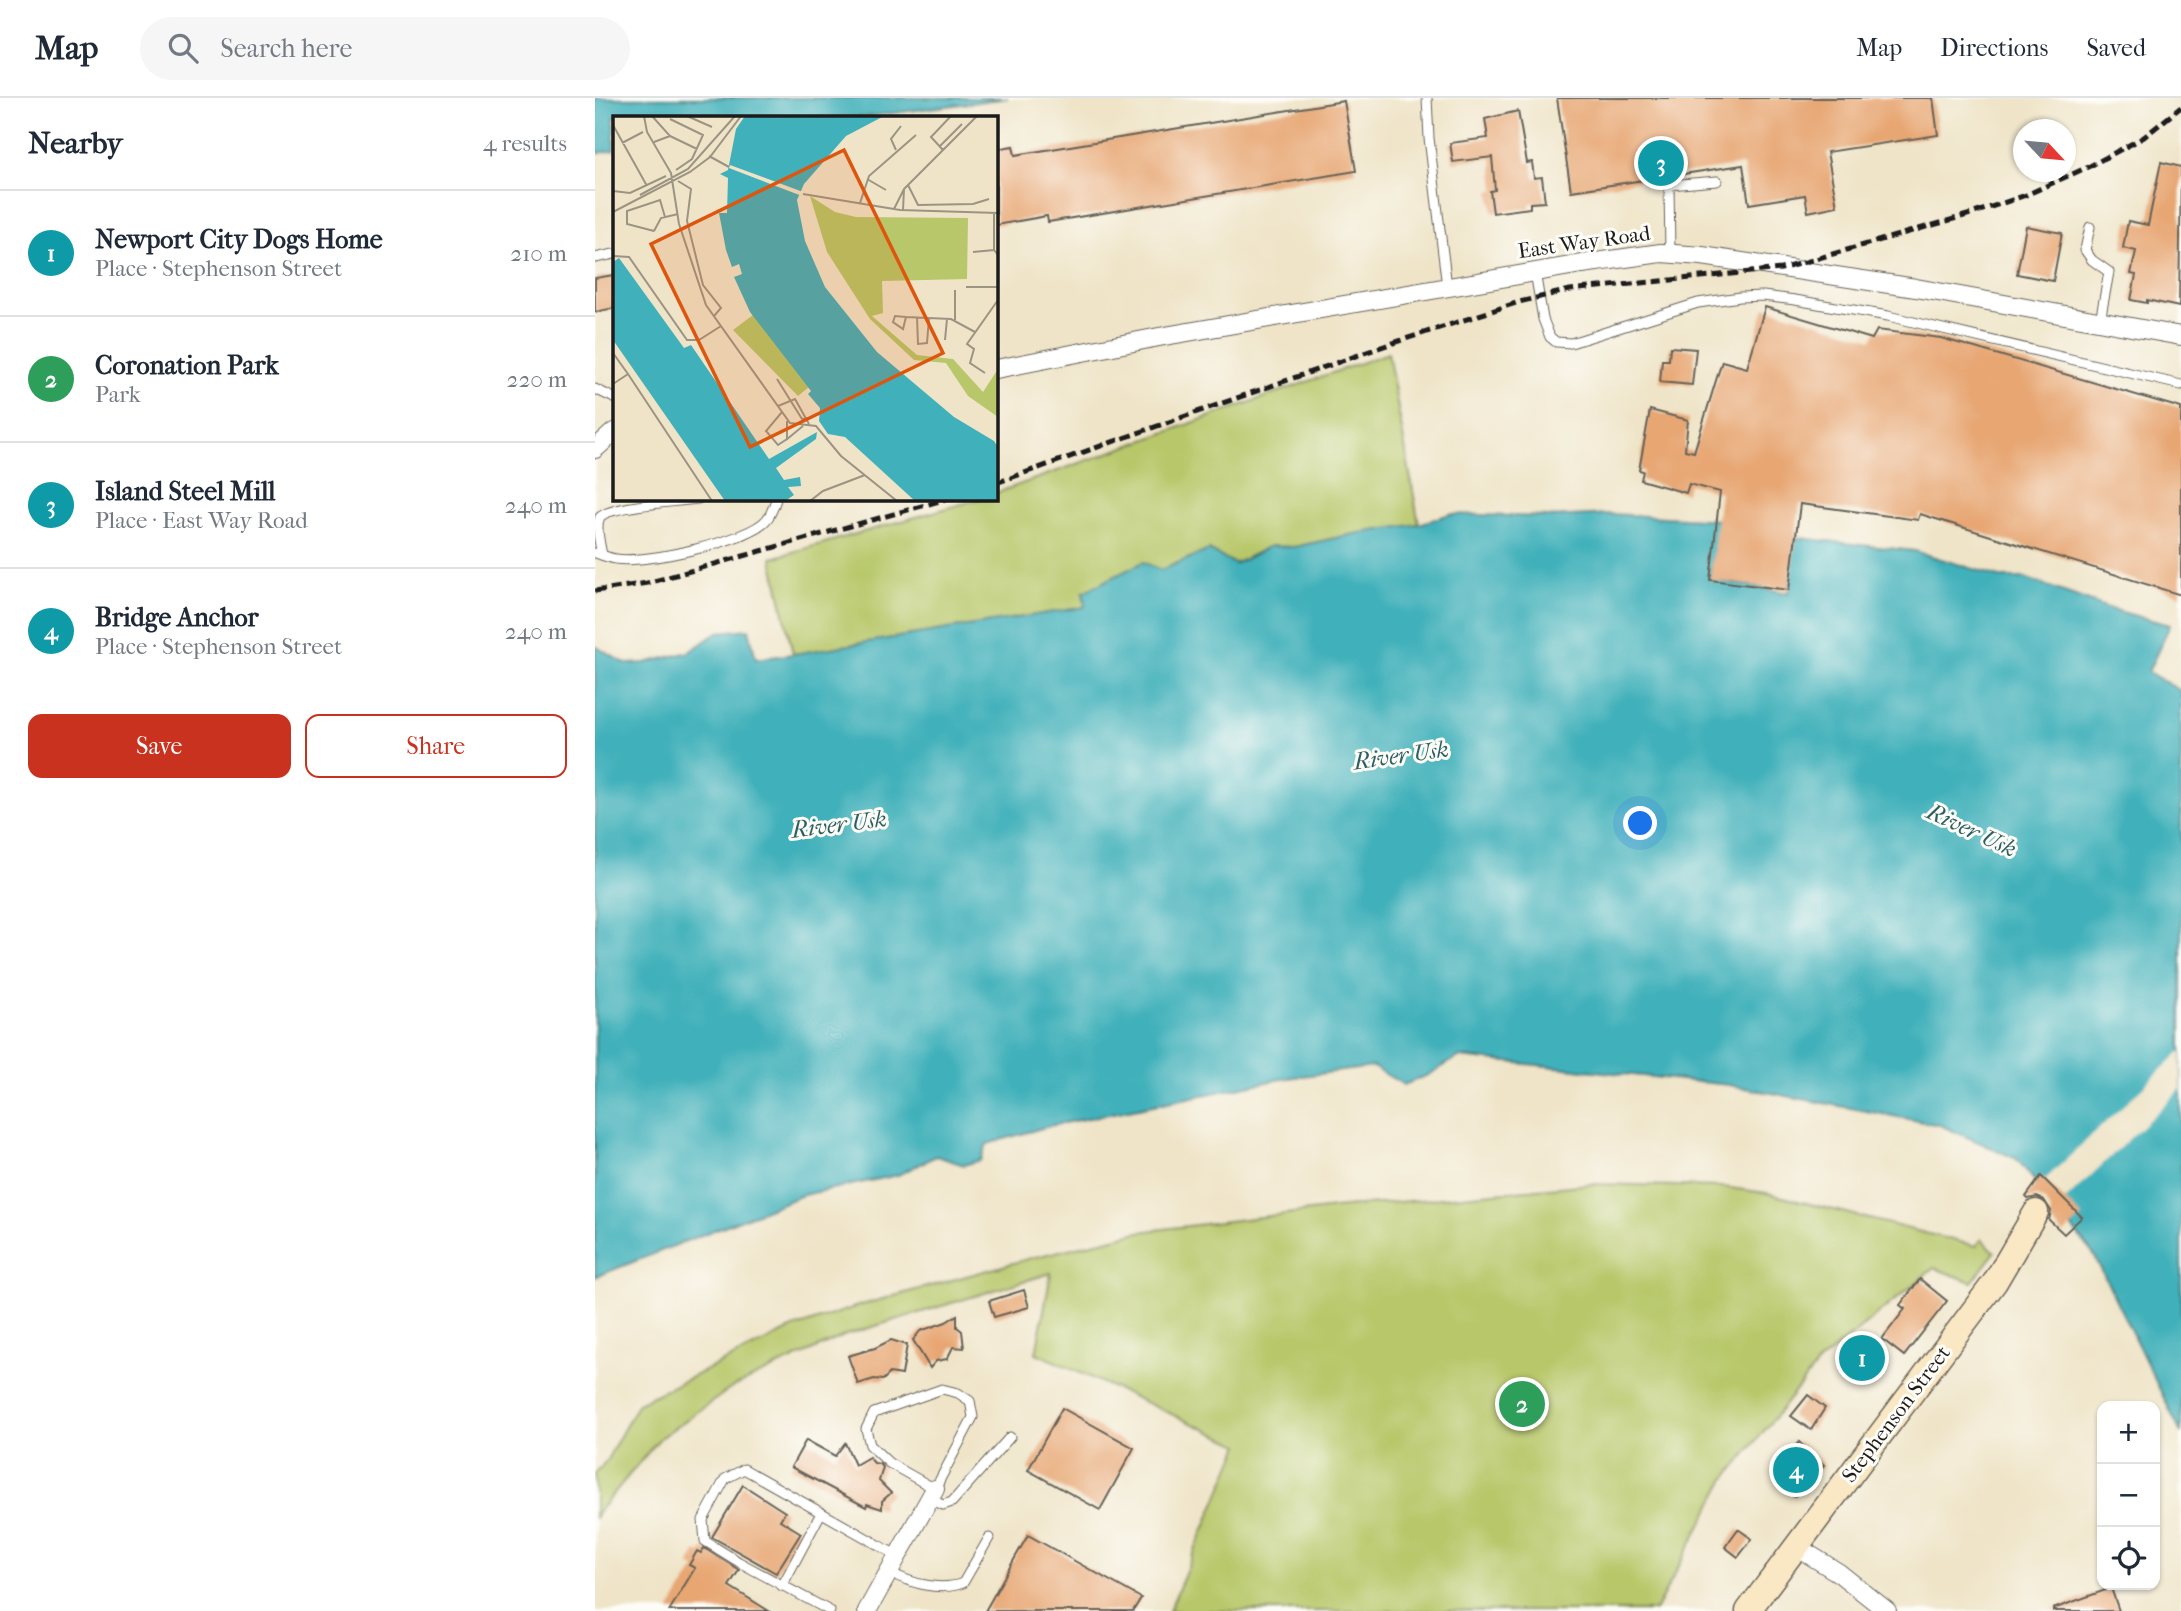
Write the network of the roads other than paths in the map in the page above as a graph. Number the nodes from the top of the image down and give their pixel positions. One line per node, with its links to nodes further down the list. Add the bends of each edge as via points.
1 (1427, 98): 8 (lane)
2 (1717, 181): 5 (lane, via 1669,185)
3 (2090, 226): 9 (lane, via 2085,250 2109,272)
4 (613, 254): 6 (lane)
5 (1670, 254): 7 (street, East Way Road); 9 (street, East Way Road, via 1916,288)
6 (595, 258)
7 (1535, 272): 8 (street, East Way Road); 12 (lane, via 1550,337 1564,344 1698,303 1763,296 1842,306)
8 (1447, 287): 11 (street, East Way Road)
9 (2100, 321): 10 (street, East Way Road)
10 (2181, 336)
11 (997, 369)
12 (2181, 385)
13 (595, 389): 14 (lane)
14 (613, 398)
15 (613, 433): 16 (street)
16 (595, 449)
17 (690, 500): 19 (lane, via 608,511 599,519)
18 (776, 500): 19 (lane, via 767,519 746,535 642,559)
19 (598, 554)
20 (2036, 1212): 25 (street, Stephenson Street, via 1995,1282)
21 (1010, 1437): 22 (lane, via 953,1502 943,1505)
22 (932, 1494): 22 (lane, via 973,1417 970,1401 942,1389 874,1413 866,1429 870,1445); 26 (street)
23 (821, 1513): 26 (lane); 28 (lane); 28 (lane, via 744,1469 725,1479 703,1520 705,1541)
24 (989, 1538): 27 (lane, via 963,1583 955,1586 908,1582)
25 (1797, 1547): 31 (street, Stephenson Street); 32 (street)
26 (898, 1556): 27 (street)
27 (889, 1572): 30 (street)
28 (782, 1586): 29 (lane)
29 (830, 1611)
30 (867, 1611)
31 (1748, 1611)
32 (1887, 1611)

